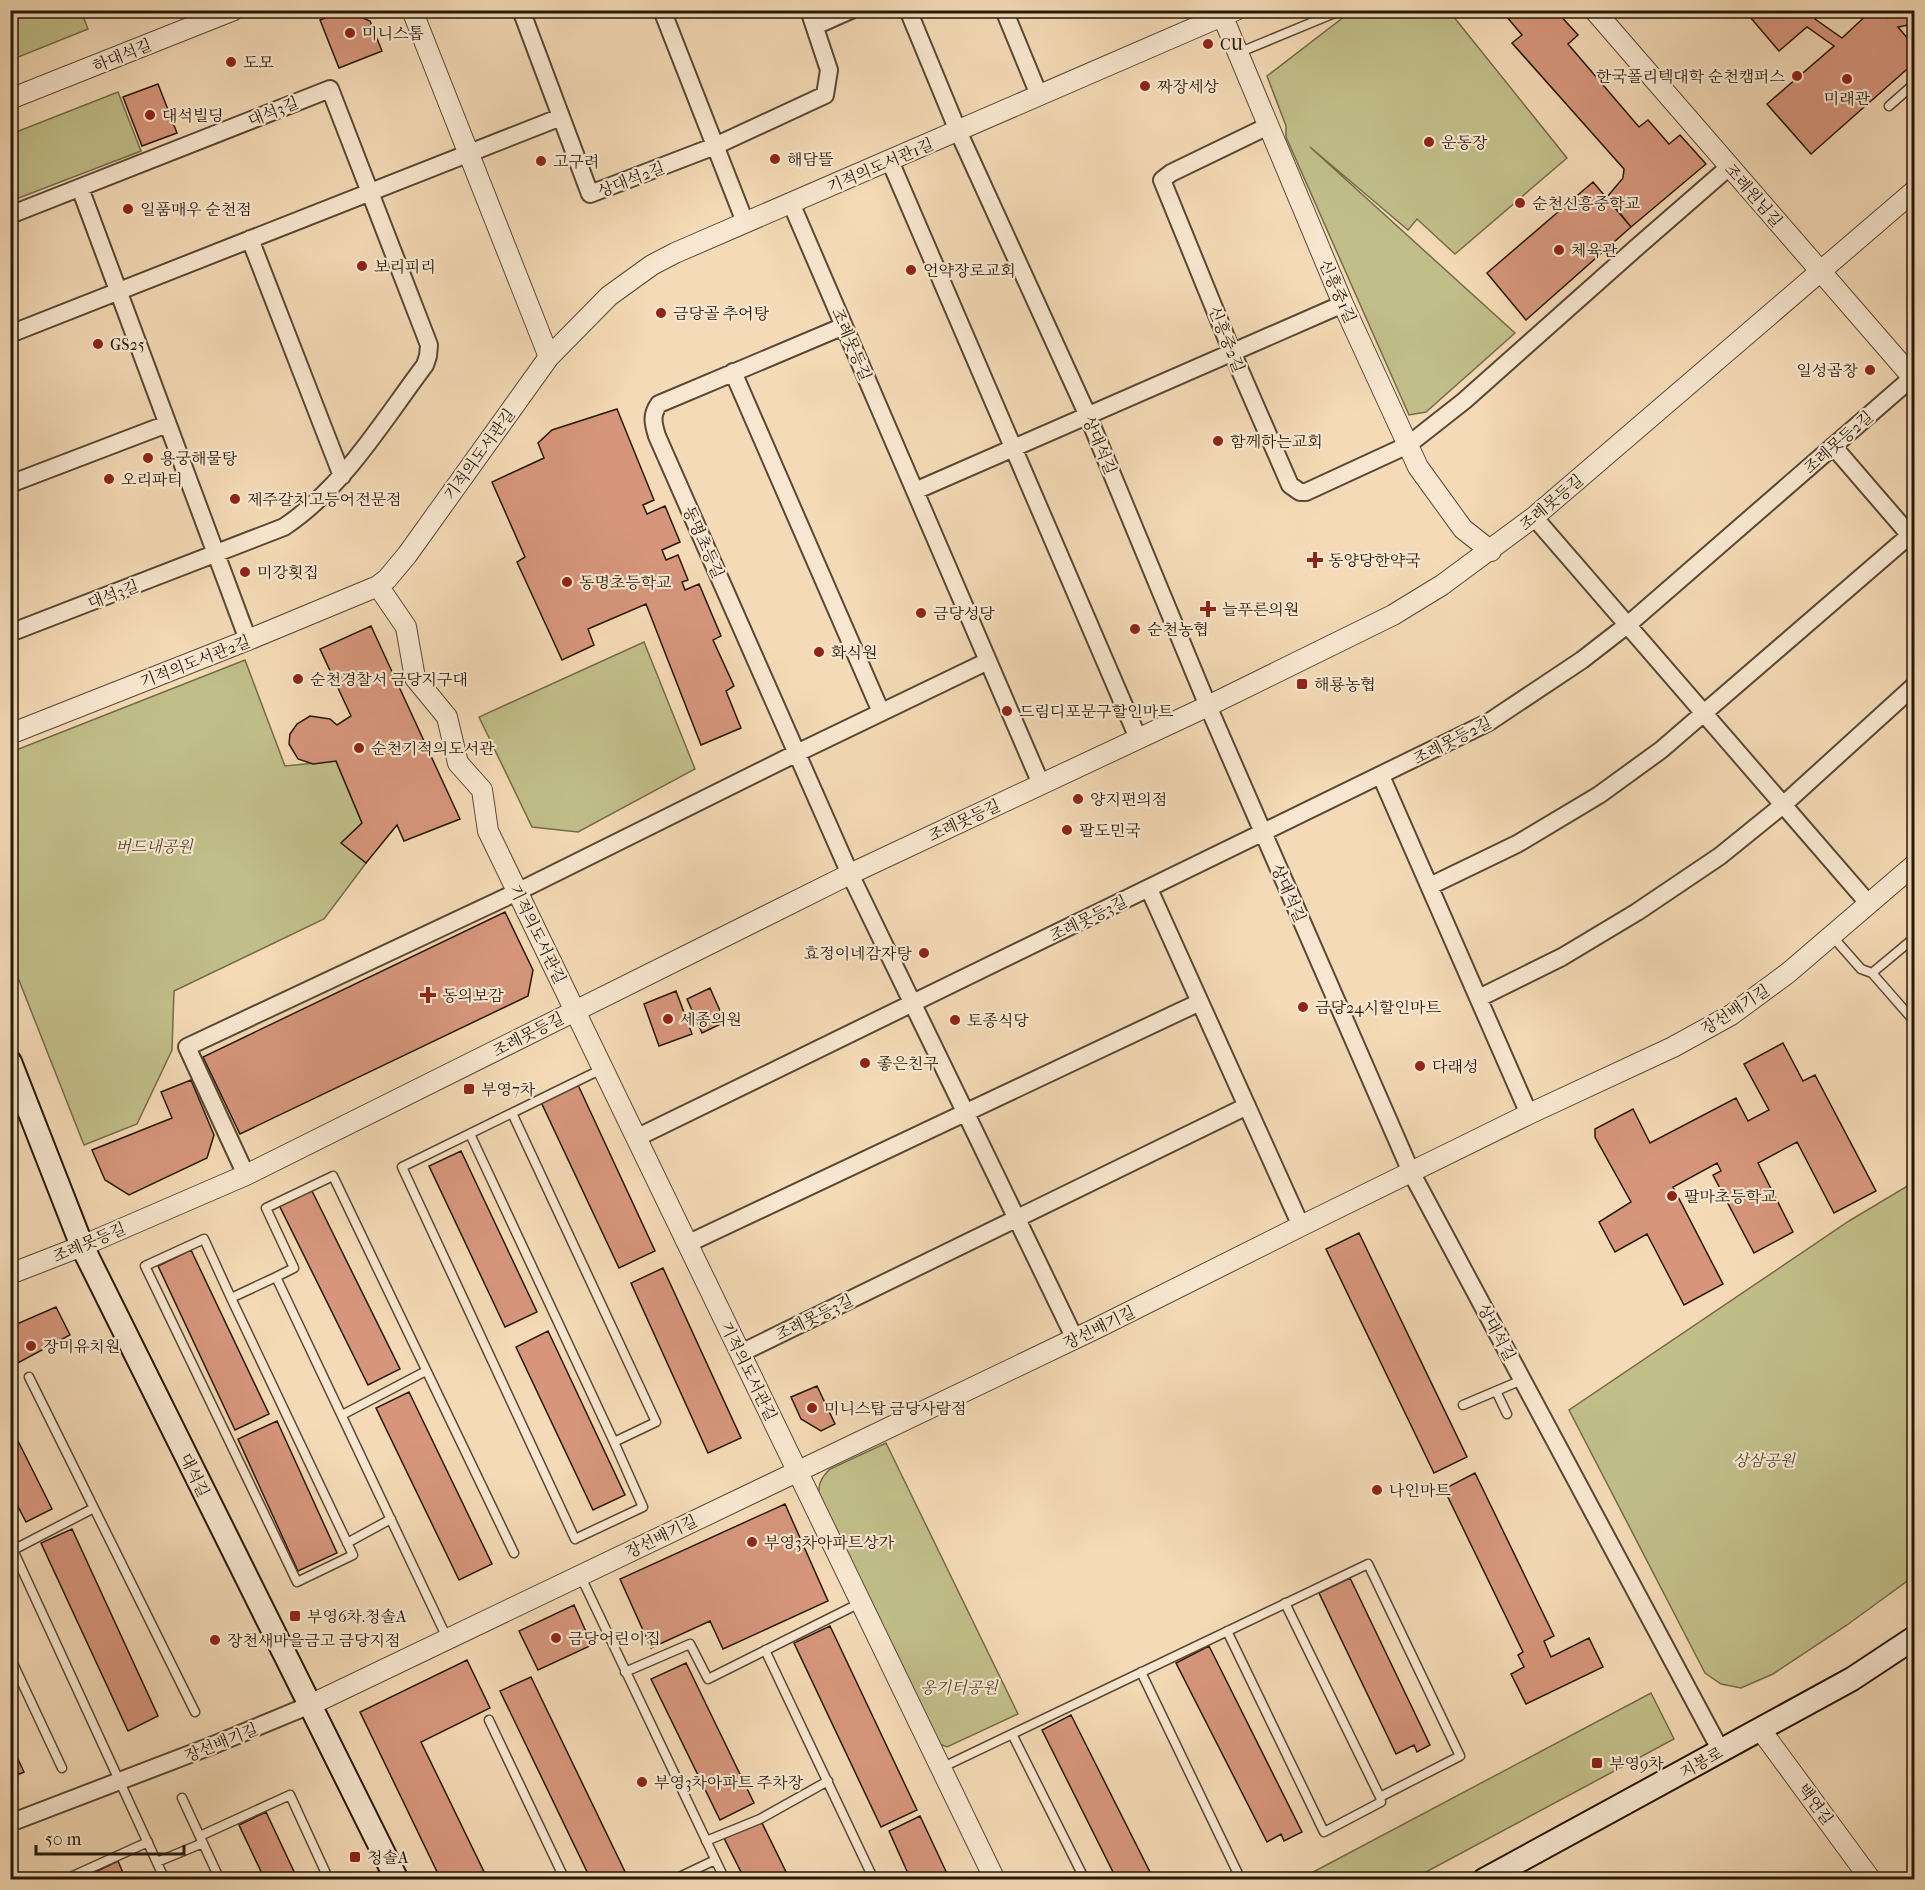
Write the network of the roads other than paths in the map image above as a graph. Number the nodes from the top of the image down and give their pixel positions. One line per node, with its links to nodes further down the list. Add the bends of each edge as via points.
1 (234, 10): 15 (street, 하대석길)
2 (412, 10): 21 (street)
3 (521, 10): 17 (street, 상대석2길)
4 (662, 10): 20 (street)
5 (851, 10): 11 (street)
6 (908, 10): 19 (street, 상대석길)
7 (1004, 10): 14 (street)
8 (1342, 10): 12 (lane)
9 (1594, 10): 23 (street, 조례원님길)
10 (1226, 13): 12 (street, 신흥중1길); 14 (street, 기적의도서관1길)
11 (812, 18): 20 (street, 상대석2길, via 829,70 825,95)
12 (1238, 53): 18 (street, 신흥중1길)
13 (1914, 84): 16 (lane)
14 (1039, 95): 19 (street, 기적의도서관1길)
15 (10, 99)
16 (1889, 106)
17 (561, 117): 20 (street, 상대석2길, via 590,195); 21 (street)
18 (1268, 126): 33 (street, 신흥중1길); 36 (street, 신흥중2길, via 1162,180)
19 (958, 131): 22 (street, 기적의도서관1길); 40 (street, 상대석길)
20 (715, 146): 29 (street)
21 (468, 153): 26 (street); 37 (street)
22 (890, 161): 27 (street, 기적의도서관1길); 44 (street)
23 (1729, 167): 31 (street, 조례원님길); 42 (street, via 1464,401)
24 (80, 188): 26 (street, 대석3길, via 330,89); 28 (street, 대석3길); 32 (street)
25 (1914, 191): 31 (street, 조례못등길)
26 (370, 192): 30 (street); 45 (street, 대석3길, via 429,345 428,356)
27 (791, 203): 29 (street, 기적의도서관1길); 34 (street, 조례못등길)
28 (10, 215)
29 (745, 222): 37 (street, 기적의도서관1길, via 636,275 609,296)
30 (250, 239): 32 (street); 45 (street)
31 (1822, 273): 39 (street, 조례원님길); 48 (street, 조례못등길)
32 (118, 291): 35 (street); 41 (street)
33 (1343, 304): 36 (street); 42 (street, 신흥중1길)
34 (843, 326): 38 (street, 동명초등길); 47 (street, 조례못등길)
35 (10, 334)
36 (1232, 352): 40 (street); 42 (street, 신흥중2길, via 1295,490 1306,492)
37 (549, 357): 52 (street, 기적의도서관길, via 407,555)
38 (733, 372): 59 (street); 63 (street, 동명초등길, via 659,404 653,421)
39 (1914, 377): 43 (street, 조례못등2길)
40 (1088, 416): 44 (street); 58 (street, 상대석길)
41 (168, 424): 46 (street); 51 (street)
42 (1408, 445): 50 (street, 신흥중1길, via 1418,467 1463,529)
43 (1833, 446): 49 (street); 53 (street, 조례못등2길)
44 (1013, 448): 47 (street); 62 (street)
45 (342, 476): 51 (street, 대석3길, via 305,513 284,527)
46 (10, 484)
47 (915, 491): 56 (street, 조례못등길)
48 (1534, 517): 50 (street, 조례못등길); 53 (street)
49 (1912, 538): 60 (street)
50 (1491, 550): 58 (street, 조례못등길, via 1393,615)
51 (216, 554): 54 (street, 대석3길); 55 (street)
52 (378, 586): 55 (street, 기적의도서관2길); 72 (street, 기적의도서관길, via 406,627 414,678 447,717 458,763 482,790 488,831)
53 (1627, 625): 60 (street); 64 (street, 조례못등2길, via 1489,722)
54 (10, 633)
55 (249, 640): 61 (street, 기적의도서관2길)
56 (988, 661): 59 (street); 65 (street, 조례못등길)
57 (1914, 686): 66 (street)
58 (1208, 706): 62 (street, 조례못등길); 67 (street, 상대석길)
59 (881, 712): 63 (street)
60 (1704, 714): 66 (street); 70 (street, via 1599,795 1517,844)
61 (11, 732)
62 (1138, 738): 65 (street, 조례못등길)
63 (797, 753): 69 (street, 동명초등길); 72 (street)
64 (1381, 776): 67 (street, 조례못등2길); 70 (street)
65 (1041, 784): 69 (street, 조례못등길)
66 (1783, 805): 73 (street); 77 (street, via 1720,856 1637,912 1562,957)
67 (1263, 833): 71 (street, 조례못등3길); 90 (street, 상대석길)
68 (1914, 865): 73 (street, 장선배기길)
69 (850, 874): 79 (street); 80 (street, 조례못등길)
70 (1430, 886): 77 (street)
71 (1149, 889): 78 (street); 79 (street, 조례못등3길)
72 (518, 892): 80 (street, 기적의도서관길); 91 (street, via 187,1047)
73 (1869, 904): 74 (street, 장선배기길)
74 (1832, 936): 76 (lane, via 1861,969); 87 (street, 장선배기길, via 1731,1015 1673,1047)
75 (1914, 938): 76 (lane)
76 (1872, 973): 81 (lane)
77 (1479, 998): 87 (street)
78 (1200, 1002): 84 (street); 86 (street)
79 (913, 1004): 86 (street); 89 (street, 조례못등3길)
80 (575, 1010): 83 (street, 기적의도서관길); 91 (street, 조례못등길)
81 (1914, 1021)
82 (10, 1062): 95 (main road, 대석길)
83 (602, 1070): 85 (lane); 89 (street, 기적의도서관길)
84 (1247, 1106): 92 (street, 조례못등3길); 93 (street)
85 (512, 1113): 88 (lane); 108 (lane, via 656,1422)
86 (965, 1113): 92 (street); 94 (street)
87 (1529, 1114): 90 (street, 장선배기길)
88 (470, 1134): 108 (lane); 108 (lane, via 402,1167 575,1539 643,1507)
89 (636, 1138): 94 (street, 기적의도서관길)
90 (1411, 1172): 93 (street, 장선배기길); 103 (street, 상대석길)
91 (246, 1175): 95 (street, 조례못등길)
92 (1016, 1218): 99 (street); 100 (street, 조례못등3길)
93 (1301, 1226): 99 (street, 장선배기길)
94 (687, 1244): 100 (street, 기적의도서관길)
95 (82, 1246): 96 (street, 조례못등길); 125 (main road, 대석길)
96 (10, 1274)
97 (276, 1277): 98 (lane); 101 (lane, via 294,1268 266,1208 333,1176); 107 (lane)
98 (231, 1298): 112 (lane); 112 (lane, via 204,1239 145,1266 297,1582 353,1555)
99 (1075, 1339): 109 (street, 장선배기길)
100 (741, 1353): 109 (street, 기적의도서관길)
101 (426, 1371): 107 (lane); 114 (lane)
102 (29, 1377): 110 (lane)
103 (1522, 1380): 104 (lane); 130 (street, 상대석길)
104 (1496, 1391): 105 (lane); 106 (lane)
105 (1463, 1405)
106 (1507, 1414)
107 (342, 1415): 111 (lane)
108 (614, 1442)
109 (798, 1470): 115 (street, 장선배기길); 116 (street, 기적의도서관길)
110 (94, 1508): 113 (lane); 126 (lane)
111 (391, 1519): 112 (lane); 119 (lane)
112 (347, 1543)
113 (12, 1551): 133 (lane)
114 (514, 1553)
115 (580, 1575): 119 (street, 장선배기길); 123 (lane)
116 (861, 1603): 121 (lane); 132 (street, 기적의도서관길)
117 (1285, 1603): 118 (lane); 135 (lane); 135 (lane, via 1368,1564 1460,1756)
118 (1227, 1631): 124 (lane); 135 (lane, via 1324,1832 1381,1802)
119 (447, 1638): 125 (street, 장선배기길)
120 (1914, 1638): 128 (main road, 지봉로, via 1852,1679)
121 (765, 1650): 123 (lane, via 708,1679 690,1644); 134 (lane)
122 (10, 1657): 131 (lane)
123 (625, 1672): 139 (lane)
124 (1140, 1672): 129 (lane); 154 (lane)
125 (310, 1705): 133 (street, 장선배기길); 147 (main road, 대석길)
126 (195, 1712)
127 (489, 1720): 148 (lane)
128 (1760, 1729): 130 (main road, 지봉로); 156 (street, 백연길)
129 (1012, 1734): 132 (lane); 153 (lane)
130 (1721, 1750): 155 (main road, 지봉로)
131 (63, 1768)
132 (940, 1768): 152 (street, 기적의도서관길)
133 (120, 1781): 137 (street, 장선배기길); 140 (lane)
134 (828, 1781): 139 (lane, via 760,1820); 151 (lane)
135 (1380, 1797)
136 (182, 1798): 138 (lane)
137 (10, 1823)
138 (201, 1839): 142 (lane); 145 (lane); 146 (lane, via 290,1796)
139 (706, 1841): 141 (lane)
140 (148, 1842): 142 (lane); 143 (lane)
141 (715, 1860): 149 (lane); 150 (lane)
142 (157, 1862): 144 (lane)
143 (64, 1880)
144 (165, 1880)
145 (220, 1880)
146 (329, 1880)
147 (397, 1880)
148 (565, 1880)
149 (673, 1880)
150 (724, 1880)
151 (874, 1880)
152 (995, 1880)
153 (1085, 1880)
154 (1241, 1880)
155 (1484, 1880)
156 (1871, 1880)

